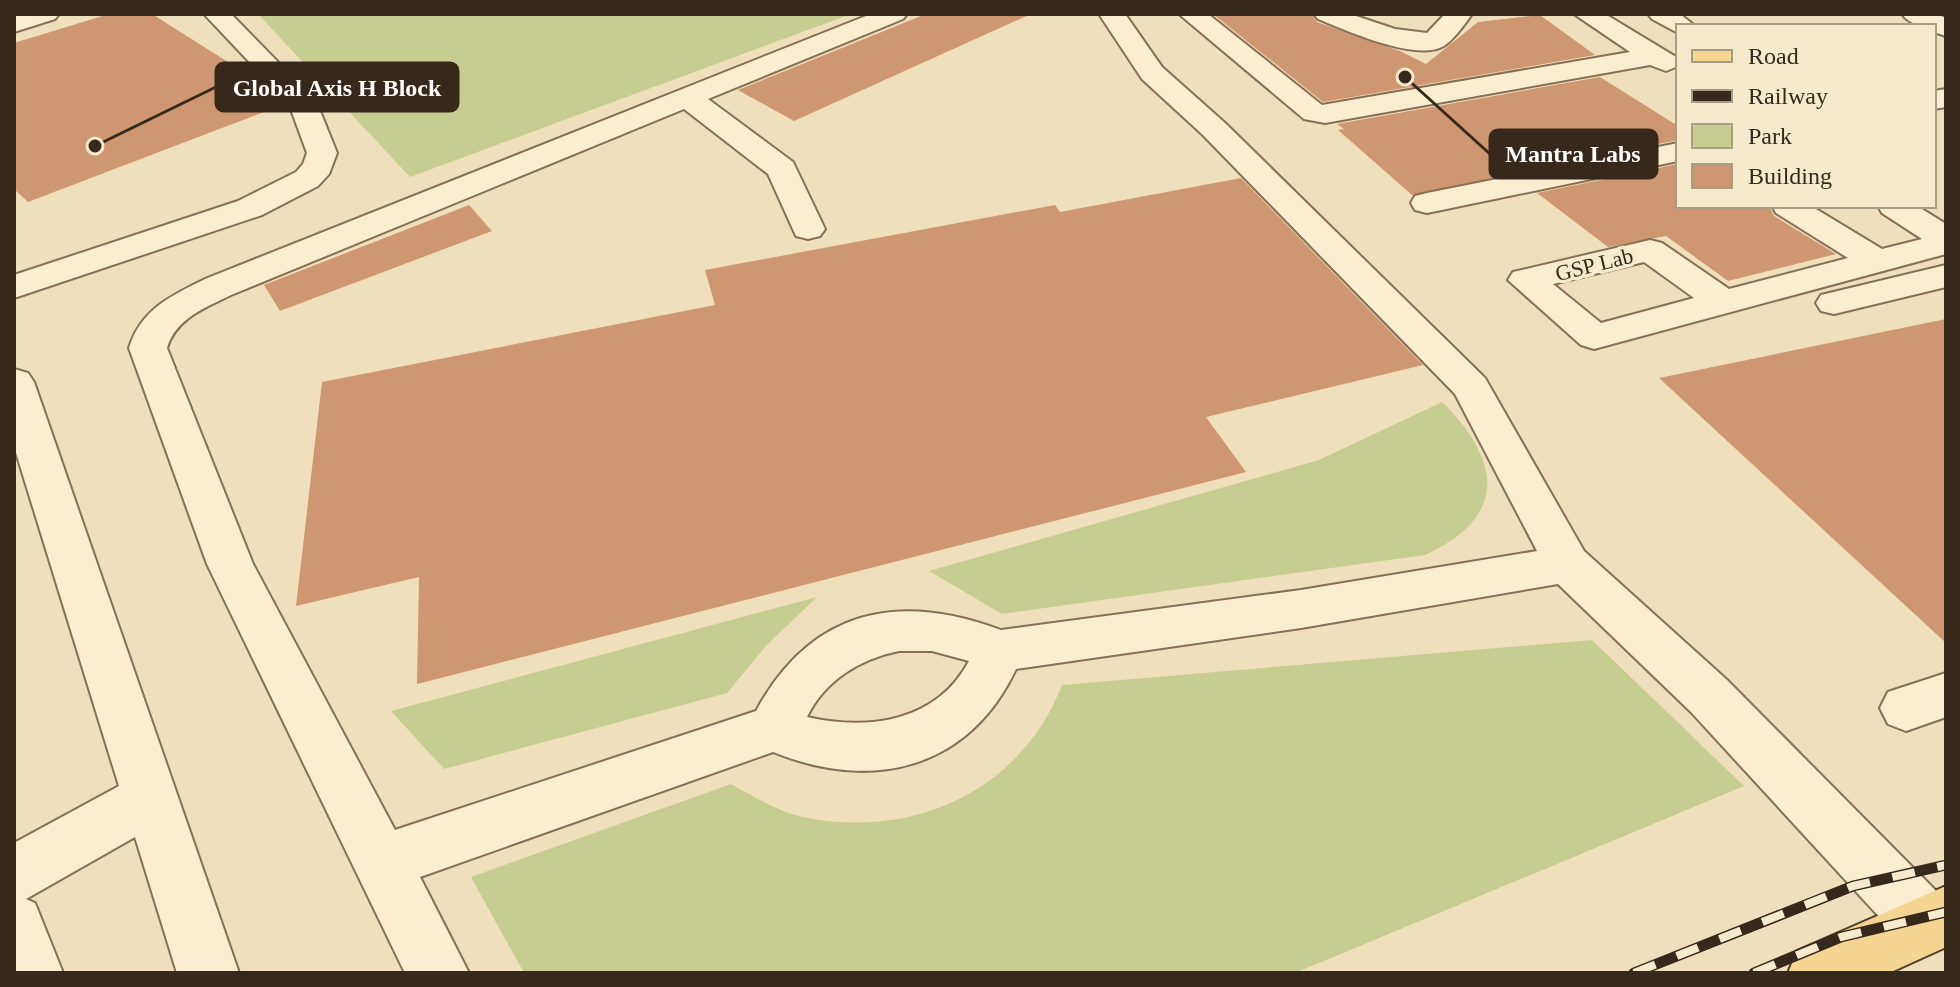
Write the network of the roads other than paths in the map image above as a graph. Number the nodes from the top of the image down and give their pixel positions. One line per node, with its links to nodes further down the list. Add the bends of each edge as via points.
1 (46, 14): 12 (street)
2 (217, 14): 25 (street, via 302,101 322,153 318,167 279,196 250,208)
3 (894, 14): 16 (street)
4 (1112, 14): 30 (street, via 1152,73 1471,387)
5 (1192, 14): 15 (street, via 1314,113)
6 (1327, 14): 7 (street, via 1409,42 1434,41)
7 (1459, 14)
8 (1638, 14): 11 (street)
9 (1661, 14): 13 (street)
10 (1915, 14): 14 (street)
11 (1593, 17): 15 (street)
12 (14, 24)
13 (1678, 24)
14 (1946, 28)
15 (1666, 64)
16 (687, 97): 22 (street, via 782,169); 34 (street, via 218,287 164,316 151,332 148,348 230,564)
17 (1676, 152): 18 (street)
18 (1427, 203)
19 (1792, 208): 24 (street)
20 (1811, 208): 24 (street)
21 (1897, 208): 23 (street)
22 (808, 229)
23 (1946, 241): 24 (street)
24 (1907, 270): 26 (street); 27 (street); 28 (street)
25 (14, 287)
26 (1723, 302)
27 (1946, 307)
28 (1634, 353)
29 (14, 382): 33 (street)
30 (1567, 564): 31 (street, via 1301,609); 36 (street)
31 (1000, 651): 32 (street, via 992,672 961,711 914,739 856,750 827,748); 32 (street, via 947,630 888,631 860,640 837,651 798,684)
32 (774, 728): 34 (street)
33 (148, 799): 35 (street); 39 (street)
34 (382, 862): 40 (street)
35 (14, 875)
36 (1937, 920): 41 (main road)
37 (14, 924): 38 (street)
38 (32, 973)
39 (208, 973)
40 (438, 973)
41 (1819, 973)

